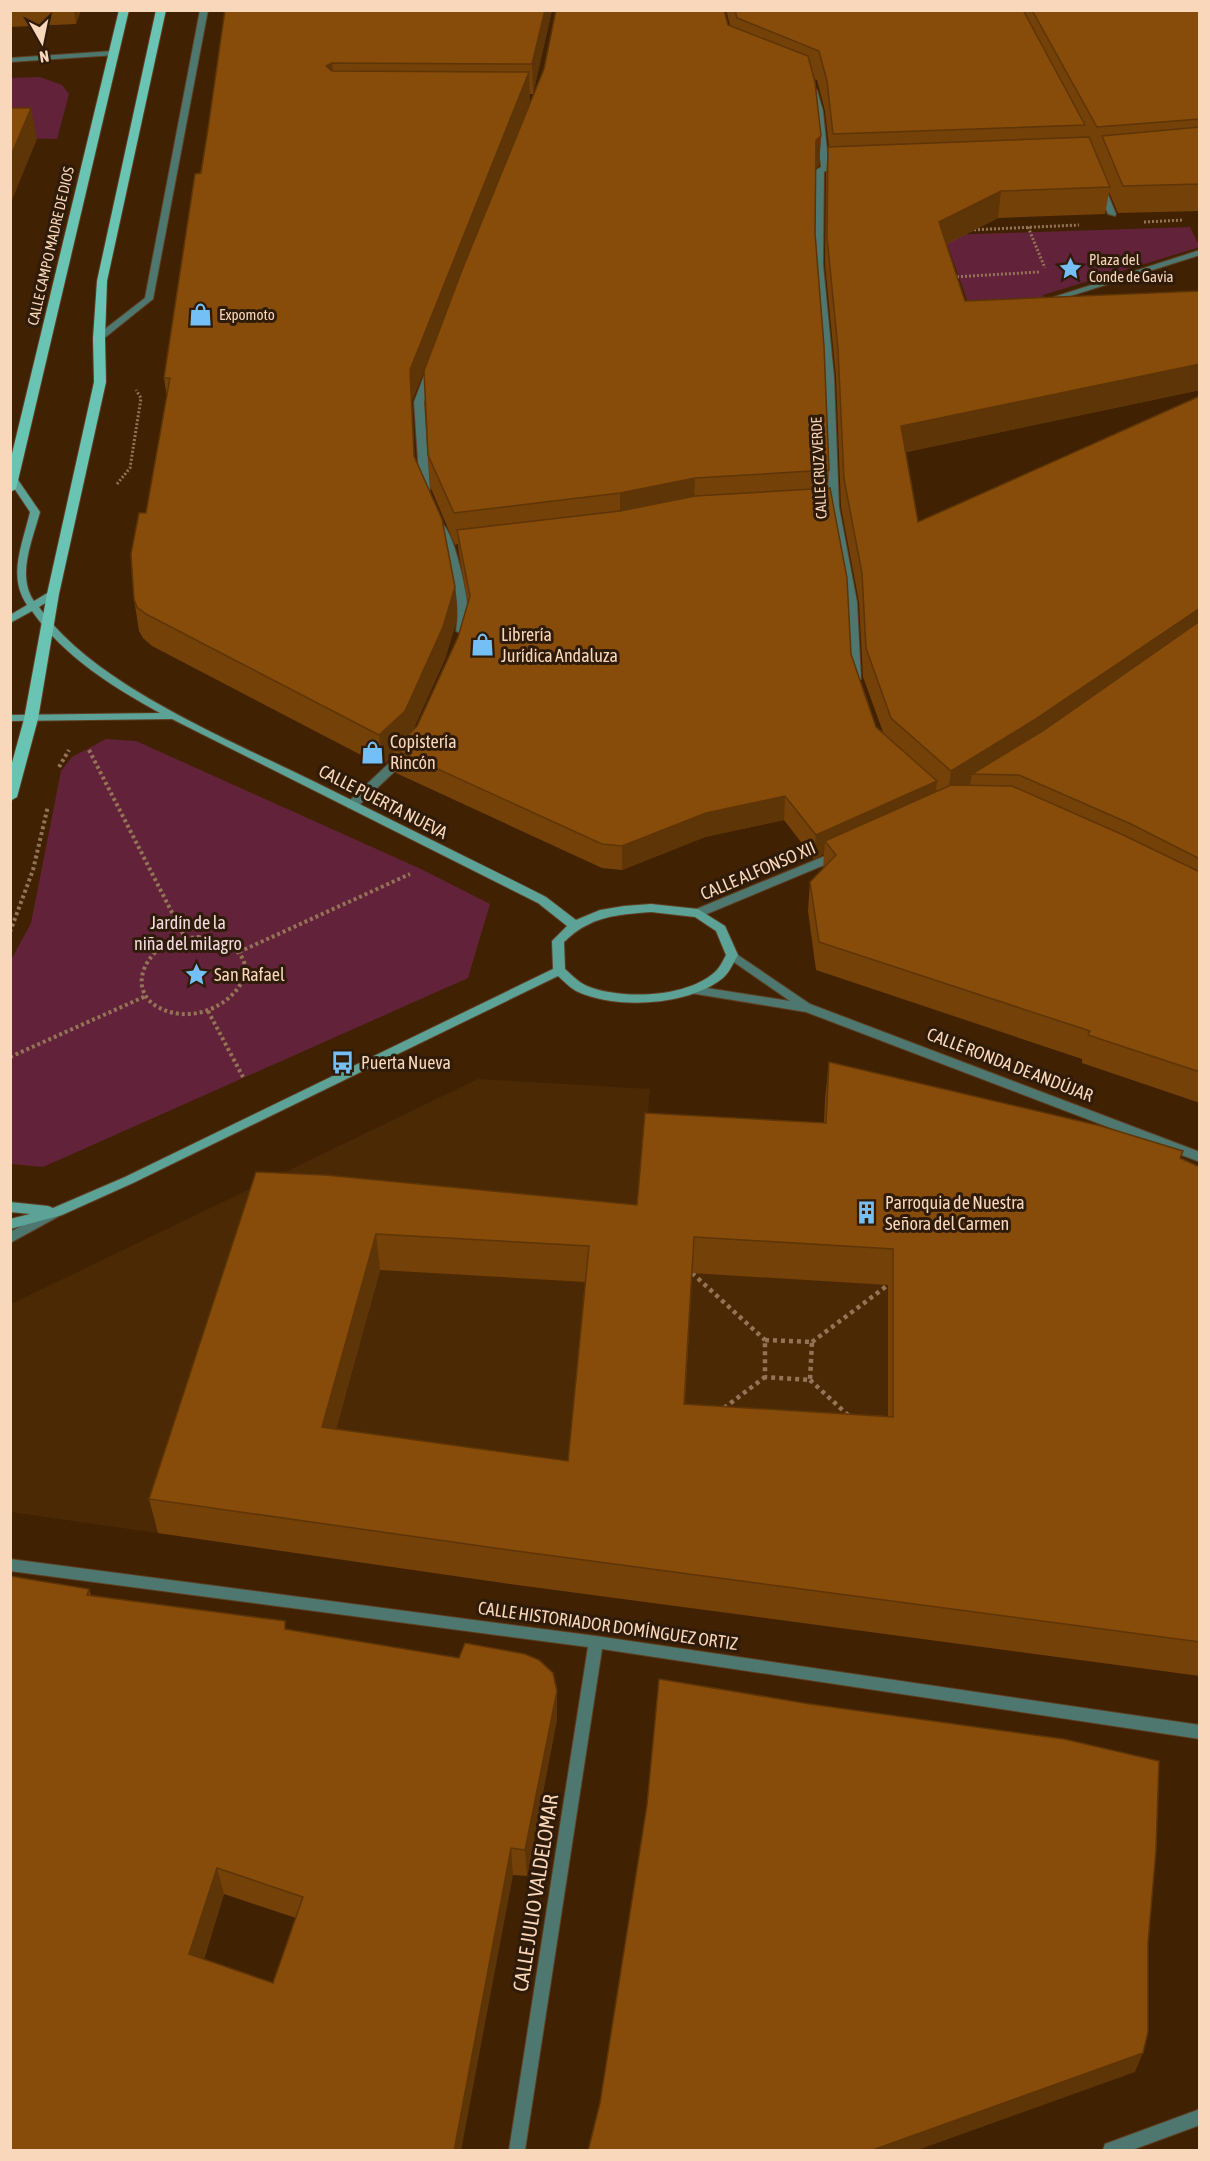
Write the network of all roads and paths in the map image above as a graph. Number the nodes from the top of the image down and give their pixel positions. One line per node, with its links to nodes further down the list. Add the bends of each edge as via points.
1 (124, 10): 4 (main road, CALLE CAMPO MADRE DE DIOS)
2 (161, 10): 20 (main road, via 102,281)
3 (204, 10): 20 (street, via 149,299)
4 (113, 53): 5 (street); 22 (main road, CALLE CAMPO MADRE DE DIOS)
5 (10, 60)
6 (812, 83): 8 (street)
7 (836, 168): 8 (street)
8 (825, 169): 25 (street, CALLE CRUZ VERDE, via 820,170 819,264 830,387)
9 (1098, 181): 10 (street)
10 (1112, 214)
11 (1188, 220): 12 (path)
12 (1140, 223)
13 (1083, 225): 14 (path)
14 (1028, 227): 15 (path); 19 (path)
15 (960, 230)
16 (1200, 252): 19 (street)
17 (950, 267): 18 (path)
18 (956, 286)
19 (1058, 297)
20 (99, 338): 29 (main road, via 100,382)
21 (434, 361): 23 (street, via 419,402 423,487)
22 (12, 484): 30 (street, CALLE PUERTA NUEVA, via 35,512 20,577)
23 (428, 498)
24 (822, 507): 25 (street)
25 (834, 507): 34 (street, CALLE CRUZ VERDE, via 852,602)
26 (437, 519): 28 (street)
27 (462, 549): 28 (street)
28 (451, 550): 33 (street, via 464,619)
29 (53, 594): 30 (street); 32 (main road)
30 (33, 606): 31 (street); 32 (street, CALLE PUERTA NUEVA)
31 (10, 620)
32 (47, 628): 35 (street, CALLE PUERTA NUEVA, via 94,667); 37 (main road)
33 (458, 640)
34 (859, 687)
35 (174, 716): 37 (street, CALLE PUERTA NUEVA); 44 (street, CALLE PUERTA NUEVA)
36 (10, 718): 37 (street)
37 (31, 718): 42 (main road)
38 (413, 746): 44 (street)
39 (71, 747): 41 (path)
40 (80, 748): 50 (path, via 89,748)
41 (56, 777)
42 (10, 796)
43 (48, 805): 49 (path, via 33,870)
44 (352, 805): 48 (street, CALLE PUERTA NUEVA, via 542,900)
45 (844, 853): 47 (street, CALLE ALFONSO XII)
46 (421, 869): 51 (path)
47 (699, 914): 48 (street, via 651,908 606,912); 52 (street, via 721,929)
48 (573, 924): 53 (street, via 558,941)
49 (10, 932)
50 (185, 939): 51 (path, via 216,939); 55 (path, via 164,945 142,967 139,980)
51 (238, 952): 57 (path, via 246,967 245,981 227,1002)
52 (732, 955): 54 (street, via 721,974); 56 (street, CALLE RONDA DE ANDÚJAR)
53 (559, 971): 54 (street, via 580,988 616,997 653,997); 62 (street)
54 (694, 990): 56 (street, CALLE RONDA DE ANDÚJAR)
55 (146, 996): 57 (path, via 150,1002 178,1014); 58 (path)
56 (807, 1008): 60 (street, CALLE RONDA DE ANDÚJAR)
57 (208, 1011): 59 (path)
58 (10, 1057)
59 (243, 1077)
60 (1200, 1157)
61 (10, 1207): 62 (street)
62 (58, 1212): 63 (street); 64 (street)
63 (10, 1224)
64 (10, 1238)
65 (692, 1273): 67 (path)
66 (888, 1285): 68 (path)
67 (765, 1340): 68 (path); 69 (path)
68 (812, 1342): 70 (path)
69 (765, 1377): 70 (path); 71 (path)
70 (810, 1380): 72 (path)
71 (719, 1412)
72 (853, 1420)
73 (10, 1565): 74 (street, CALLE HISTORIADOR DOMÍNGUEZ ORTIZ)
74 (596, 1642): 75 (street, CALLE HISTORIADOR DOMÍNGUEZ ORTIZ); 77 (street, CALLE JULIO VALDELOMAR)
75 (1200, 1732)
76 (1200, 2117): 78 (street)
77 (517, 2151)
78 (1111, 2151)

